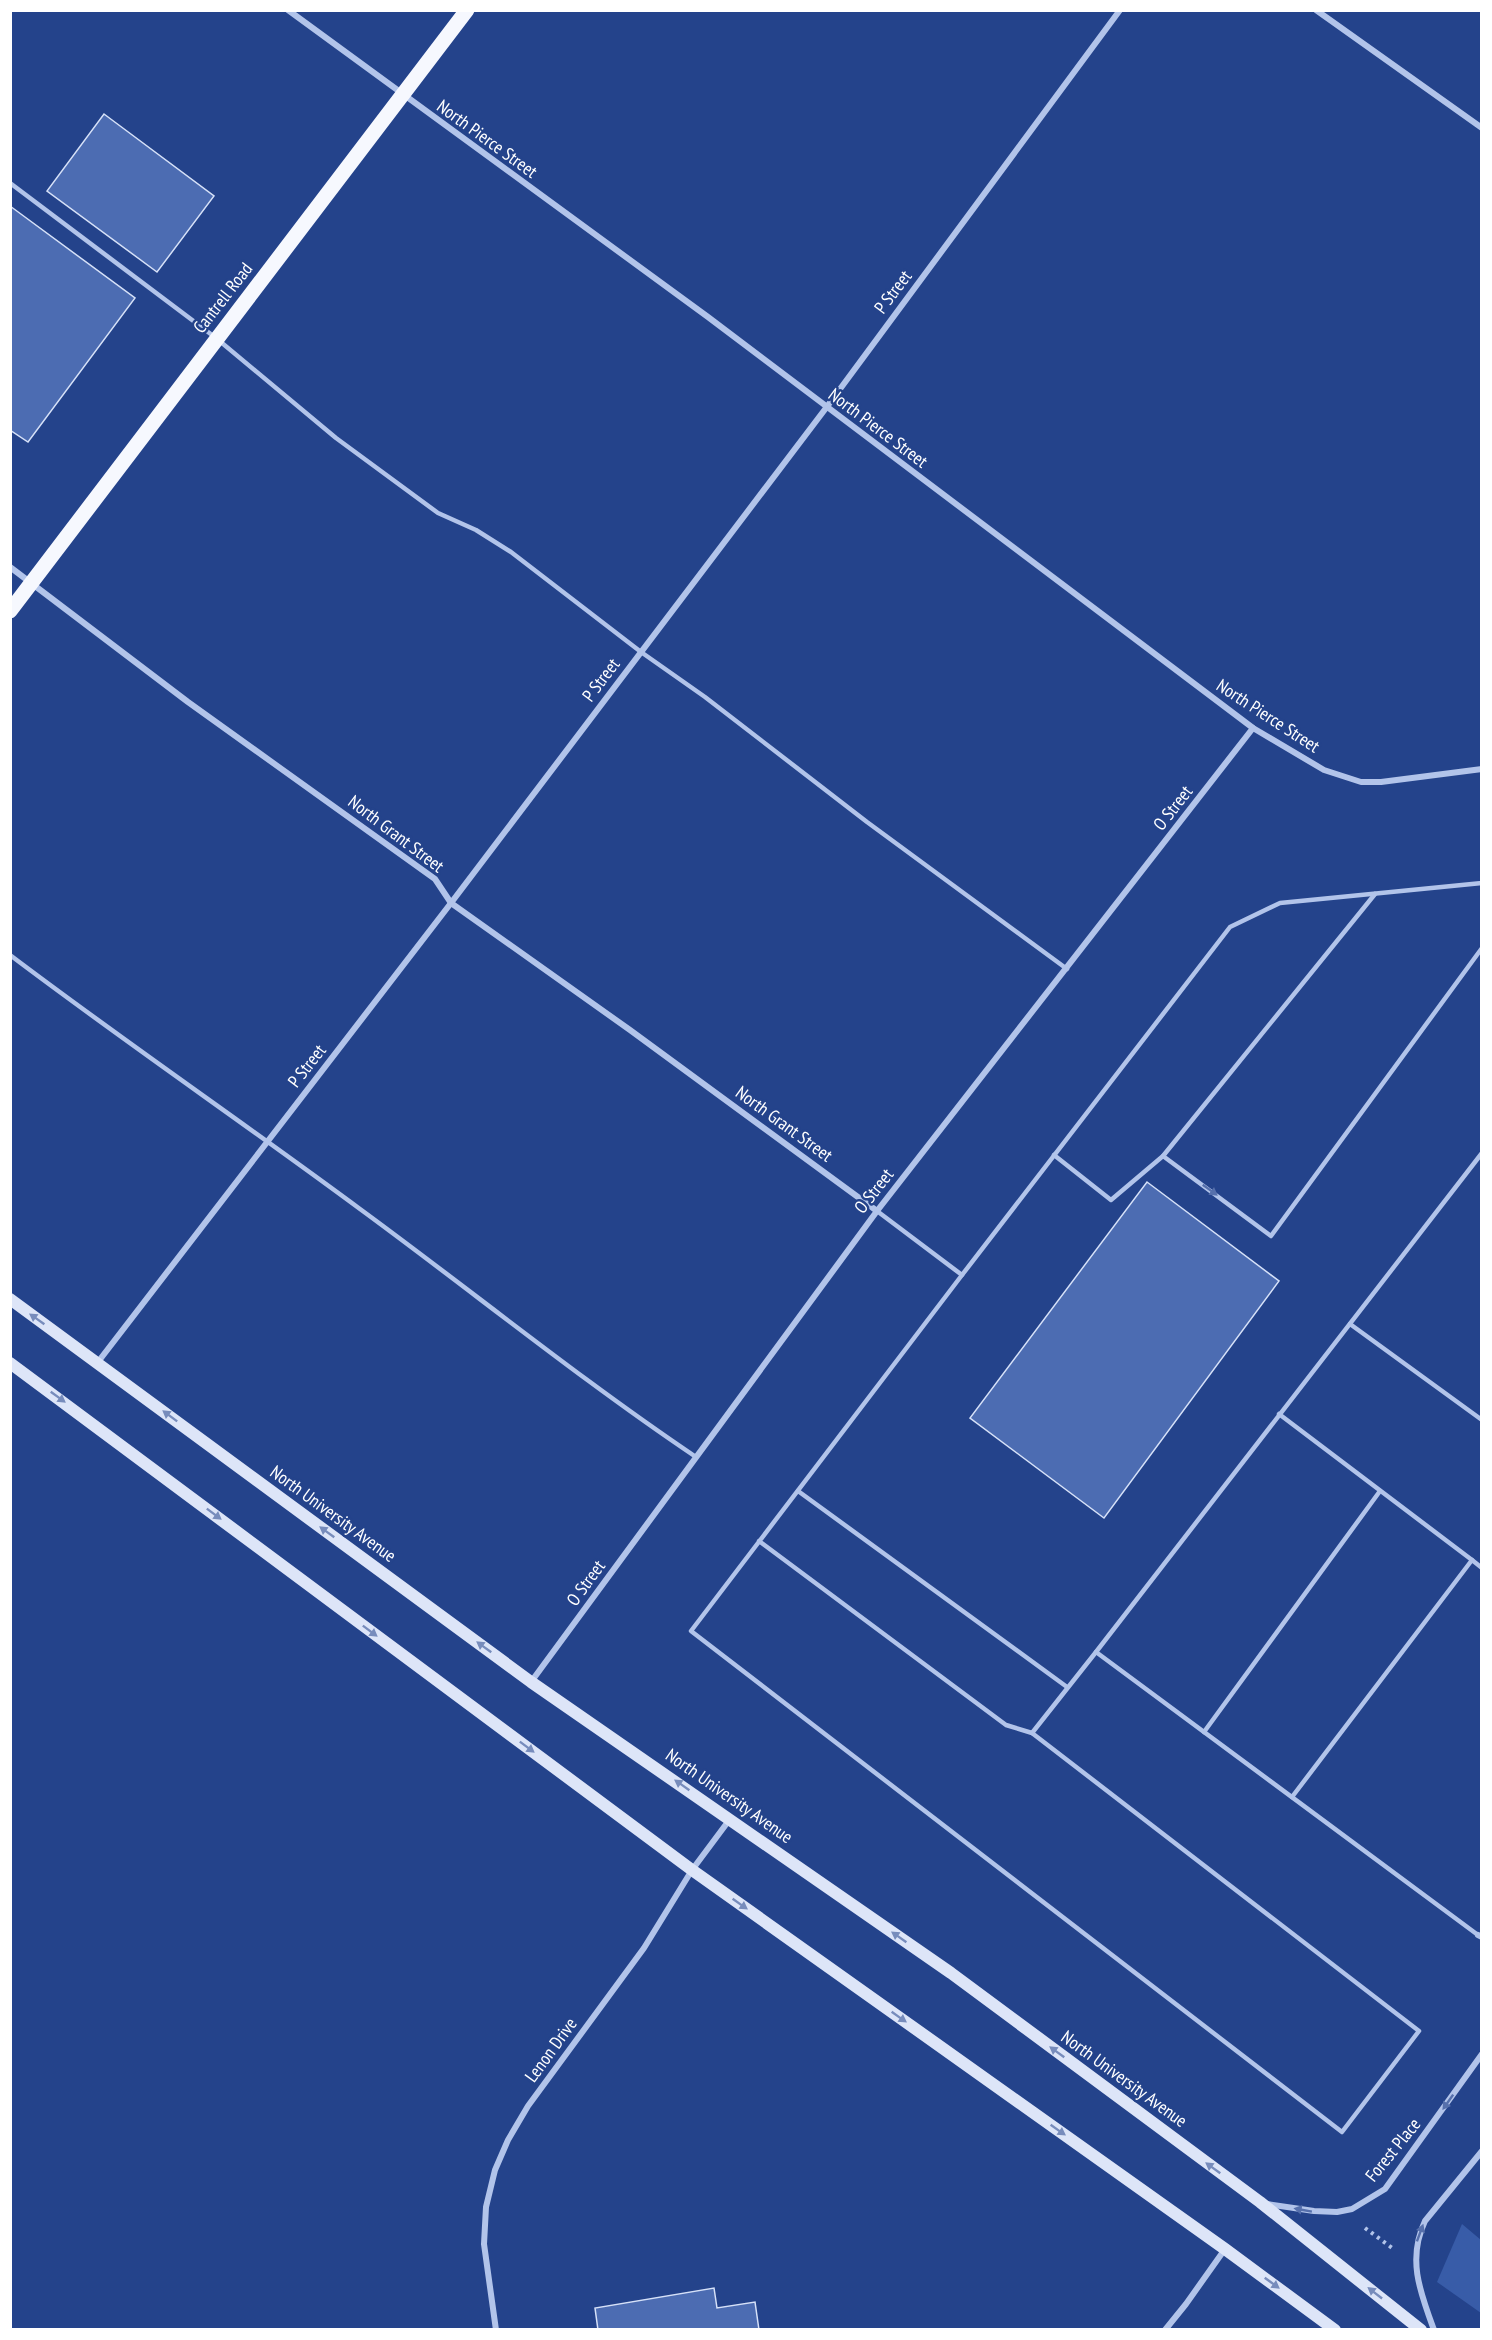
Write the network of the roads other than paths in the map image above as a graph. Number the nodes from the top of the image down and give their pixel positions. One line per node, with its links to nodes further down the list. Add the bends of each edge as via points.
1 (288, 10): 5 (street, North Pierce Street)
2 (467, 10): 5 (main road, Cantrell Road)
3 (1120, 10): 9 (street, P Street)
4 (1316, 10): 6 (street)
5 (403, 96): 8 (main road, Cantrell Road); 9 (street, North Pierce Street, via 708,317)
6 (1482, 128)
7 (10, 183): 8 (lane)
8 (216, 338): 11 (main road, Cantrell Road); 13 (lane, via 363,458 438,513 511,552)
9 (826, 408): 13 (street, P Street); 14 (street, North Pierce Street)
10 (10, 567): 11 (street, North Grant Street)
11 (32, 583): 12 (main road, Cantrell Road); 18 (street, North Grant Street, via 188,702 435,879)
12 (10, 611)
13 (641, 652): 18 (street, P Street); 21 (lane)
14 (1253, 728): 15 (street, North Pierce Street, via 1324,770 1361,782); 21 (street, O Street)
15 (1482, 769)
16 (1482, 883): 17 (lane)
17 (1375, 894): 24 (lane, via 1280,903 1230,927); 25 (lane)
18 (451, 903): 22 (street, P Street); 26 (street, North Grant Street)
19 (1482, 948): 25 (lane, one-way to 19, via 1271,1236)
20 (10, 955): 22 (lane)
21 (1067, 969): 26 (street, O Street)
22 (267, 1142): 30 (street, P Street); 34 (lane)
23 (1482, 1153): 29 (lane)
24 (1054, 1155): 25 (lane, via 1111,1200); 27 (lane)
25 (1163, 1156)
26 (877, 1211): 27 (lane); 34 (street, O Street)
27 (962, 1275): 35 (lane)
28 (10, 1299): 30 (main road, North University Avenue, one-way to 28)
29 (1350, 1324): 32 (lane); 33 (lane)
30 (98, 1362): 41 (main road, North University Avenue, one-way to 30)
31 (10, 1363): 47 (main road, one-way to 47)
32 (1279, 1414): 36 (lane); 40 (lane)
33 (1482, 1420)
34 (696, 1457): 41 (street, O Street)
35 (798, 1491): 37 (lane); 42 (lane)
36 (1380, 1491): 38 (lane); 43 (lane)
37 (759, 1541): 44 (lane, via 1006,1725); 44 (lane, via 691,1631 1342,2132 1419,2031)
38 (1472, 1560): 39 (lane); 45 (lane)
39 (1482, 1568)
40 (1096, 1652): 42 (lane); 43 (lane)
41 (531, 1682): 46 (main road, North University Avenue, one-way to 41)
42 (1067, 1688): 44 (lane)
43 (1204, 1732): 45 (lane)
44 (1032, 1733)
45 (1292, 1797): 48 (lane)
46 (730, 1818): 47 (street, Lenon Drive); 51 (main road, North University Avenue, one-way to 46, via 951,1973)
47 (693, 1870): 52 (main road, one-way to 52); 53 (street, Lenon Drive, via 644,1948 528,2106 495,2170 486,2207 484,2244)
48 (1480, 1936)
49 (1482, 2054): 51 (street, Forest Place, one-way to 51, via 1400,2171 1369,2200 1336,2212)
50 (1482, 2151): 57 (street, one-way to 50, via 1417,2278 1419,2234 1425,2221)
51 (1260, 2202): 56 (main road, North University Avenue, one-way to 51)
52 (1225, 2249): 54 (street); 55 (main road, one-way to 55)
53 (496, 2330)
54 (1166, 2330)
55 (1335, 2330)
56 (1421, 2330)
57 (1434, 2330)

